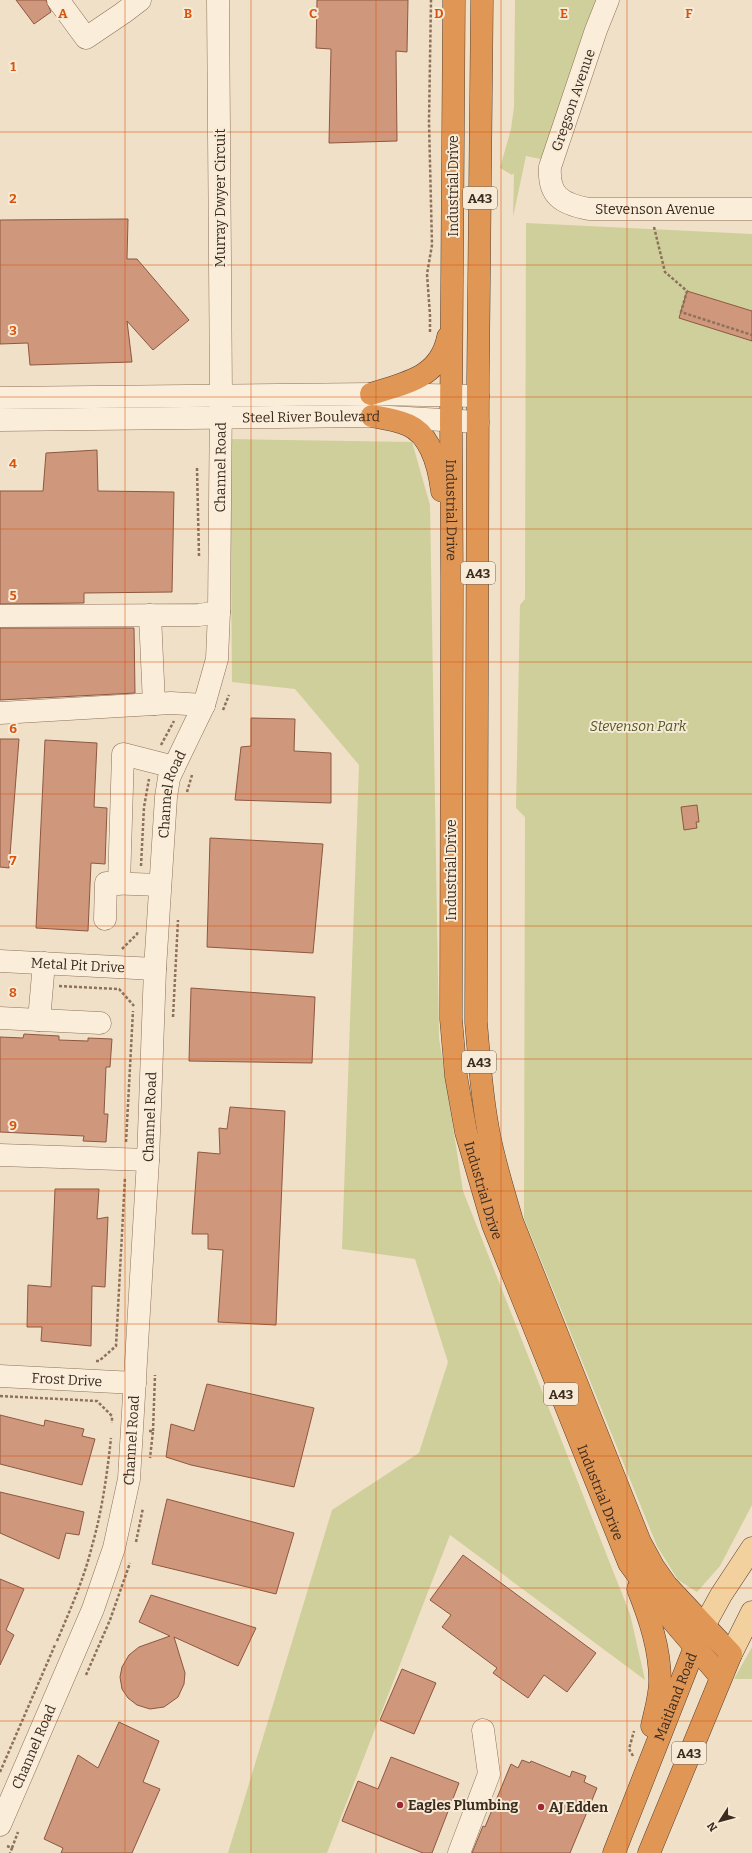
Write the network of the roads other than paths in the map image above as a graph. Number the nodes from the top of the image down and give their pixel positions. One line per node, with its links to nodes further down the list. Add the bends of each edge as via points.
1 (58, 0): 2 (street, via 86,38)
2 (140, 0)
3 (218, 0): 11 (street, Murray Dwyer Circuit)
4 (454, 0): 9 (highway, Industrial Drive / A43)
5 (482, 0): 13 (highway, Industrial Drive / A43)
6 (608, 0): 7 (street, Gregson Avenue, via 550,167 549,179)
7 (560, 199): 8 (street, Stevenson Avenue, via 571,206 589,209)
8 (752, 209)
9 (452, 313): 10 (highway, via 445,350 433,368 414,380); 12 (highway, Industrial Drive / A43)
10 (371, 394): 11 (street, Steel River Boulevard); 12 (street, Steel River Boulevard)
11 (221, 395): 14 (street, Steel River Boulevard); 16 (street, Channel Road)
12 (451, 395): 13 (street, Steel River Boulevard); 18 (highway, Industrial Drive / A43)
13 (478, 396): 19 (highway, Industrial Drive / A43)
14 (0, 398)
15 (372, 416): 16 (street, Steel River Boulevard); 18 (street, Steel River Boulevard); 20 (highway, via 409,425 420,432 429,446 441,480)
16 (220, 417): 17 (street, Steel River Boulevard); 21 (street, Channel Road)
17 (0, 420)
18 (451, 420): 19 (street, Steel River Boulevard); 20 (highway, Industrial Drive / A43)
19 (478, 422): 44 (highway, Industrial Drive / A43, via 476,1022 487,1124 497,1171 512,1221 640,1542 667,1586)
20 (452, 580): 42 (highway, Industrial Drive / A43, via 451,1011 456,1076 466,1132 493,1225)
21 (220, 612): 22 (street, via 199,615); 25 (street, Channel Road)
22 (150, 615): 23 (street); 24 (street)
23 (0, 616)
24 (154, 704): 25 (street); 26 (street)
25 (213, 709): 27 (street, Channel Road)
26 (0, 712)
27 (183, 770): 28 (street, via 123,754); 29 (street, Channel Road, via 169,778)
28 (119, 884): 29 (street); 30 (street, via 106,884)
29 (160, 884): 33 (street, Channel Road)
30 (104, 919)
31 (0, 961): 32 (street, Metal Pit Drive)
32 (44, 963): 33 (street, Metal Pit Drive); 35 (street)
33 (155, 969): 38 (street, Channel Road)
34 (0, 1018): 35 (street)
35 (39, 1020): 36 (street)
36 (100, 1023)
37 (0, 1155): 38 (street)
38 (148, 1160): 40 (street, Channel Road)
39 (0, 1376): 40 (street, Frost Drive)
40 (135, 1383): 50 (street, Channel Road, via 129,1479 114,1548 93,1610)
41 (752, 1548): 44 (main road, Maitland Road)
42 (629, 1563): 45 (highway, Industrial Drive / A43); 49 (highway, A43, via 651,1624 659,1655 660,1683)
43 (752, 1612): 46 (main road)
44 (704, 1626): 45 (highway, Maitland Road / A43); 46 (highway, Industrial Drive / A43)
45 (694, 1646): 47 (highway, Industrial Drive / A43); 49 (highway, Maitland Road / A43)
46 (731, 1654): 47 (highway, A43)
47 (720, 1676): 53 (highway, A43)
48 (483, 1730): 51 (street, via 489,1774)
49 (643, 1777): 52 (highway, Maitland Road / A43)
50 (0, 1825)
51 (459, 1853)
52 (614, 1853)
53 (649, 1853)

